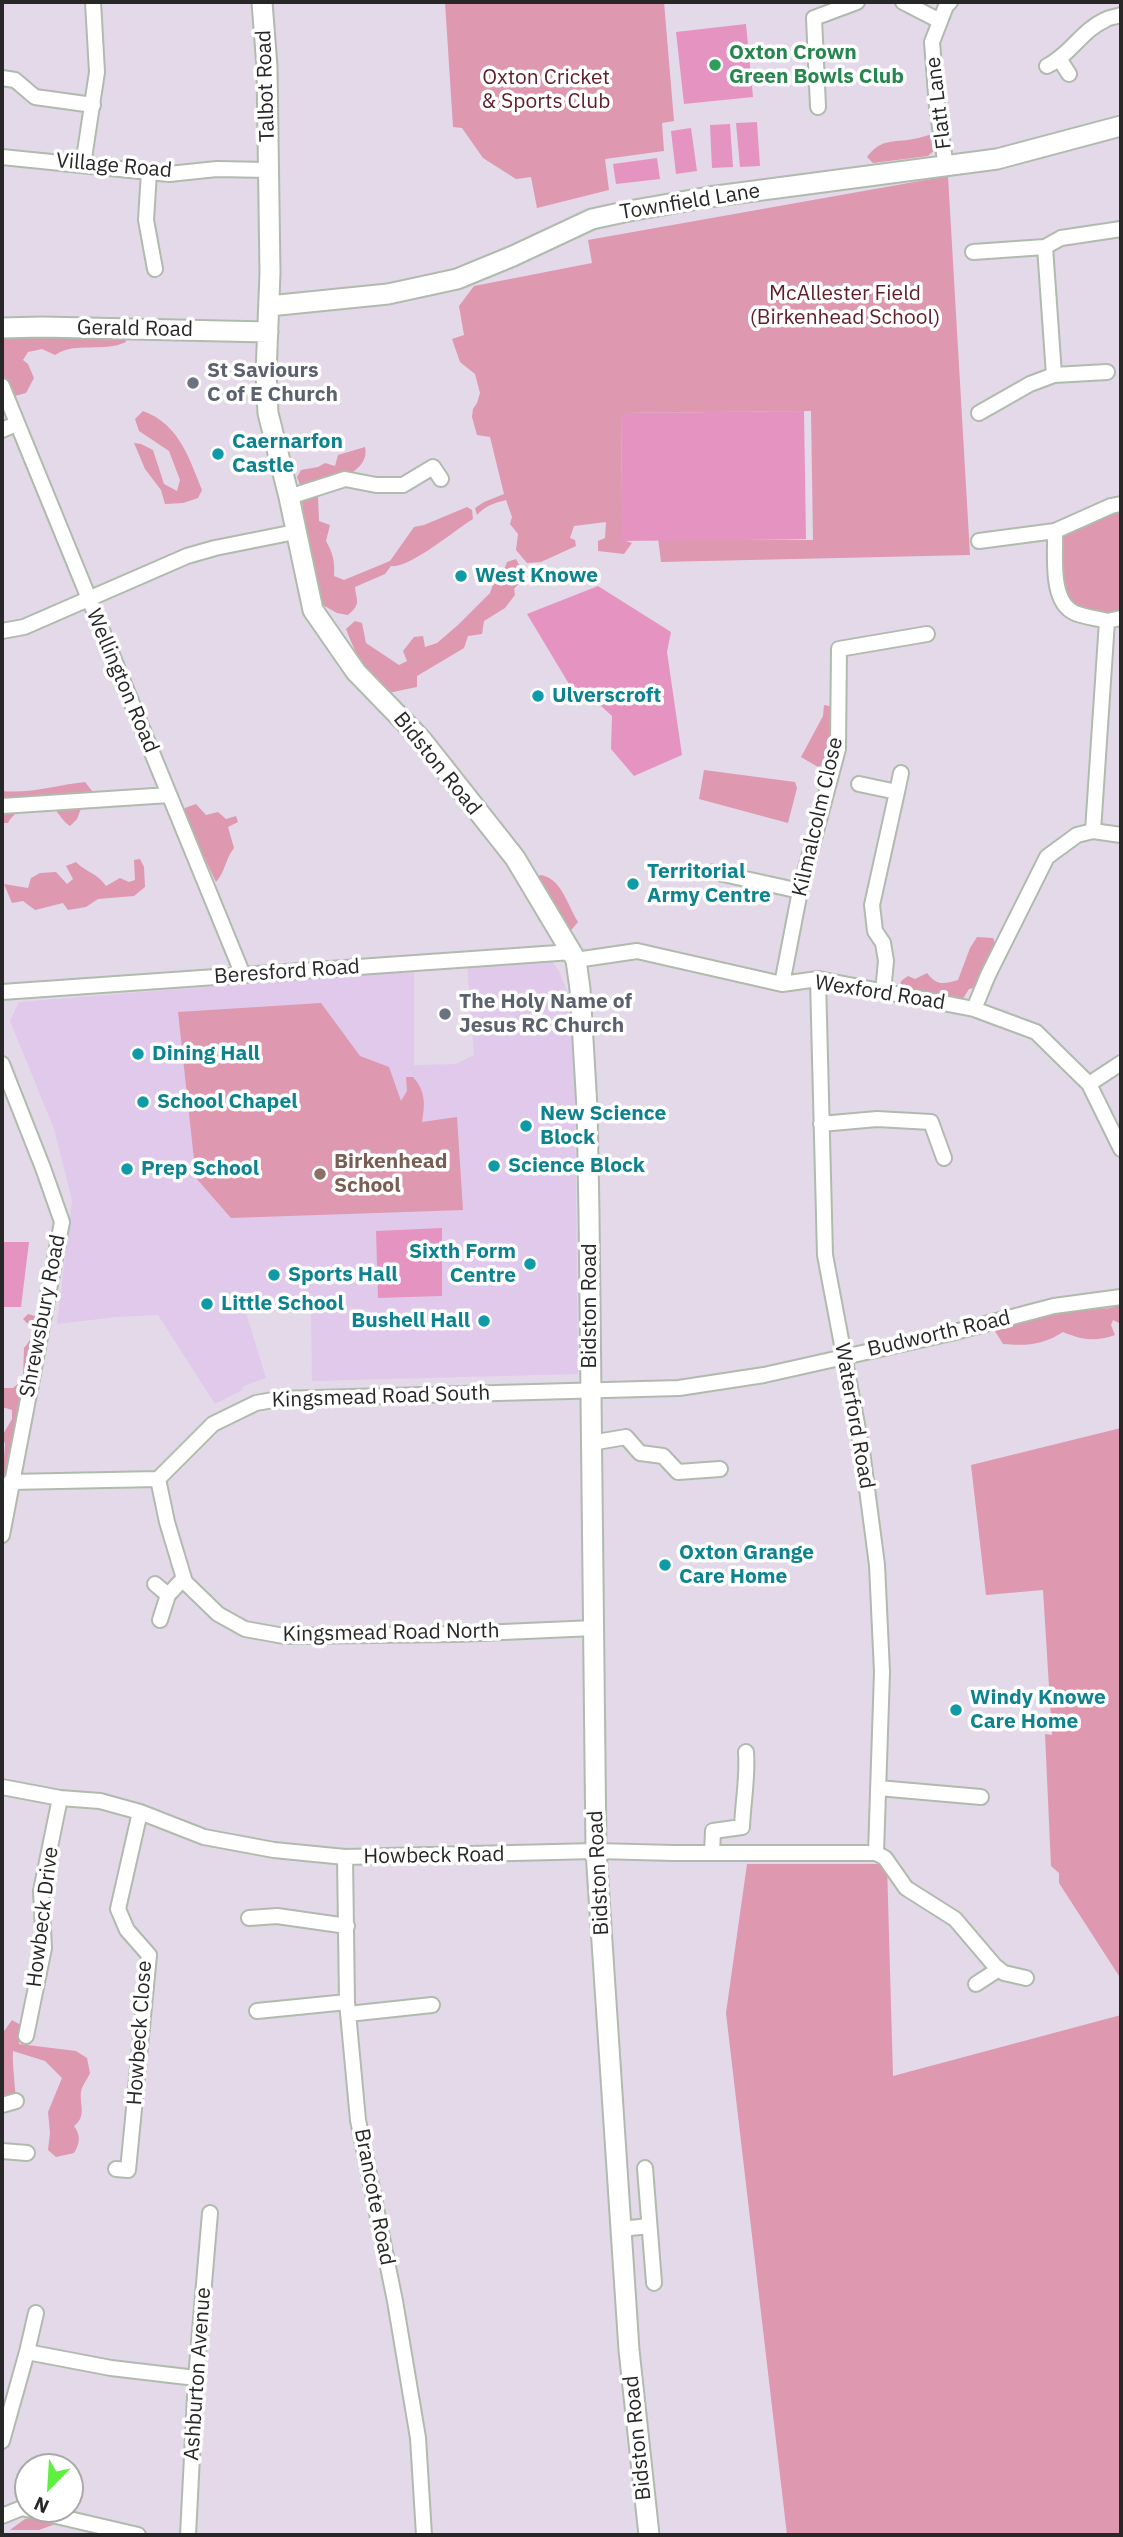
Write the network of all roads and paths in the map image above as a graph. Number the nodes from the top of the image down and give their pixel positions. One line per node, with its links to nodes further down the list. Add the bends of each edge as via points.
1 (93, 2): 10 (street)
2 (262, 2): 16 (main road, Talbot Road)
3 (858, 2): 11 (street, via 814,18)
4 (903, 2): 7 (street)
5 (950, 2): 7 (street, Flatt Lane)
6 (1121, 15): 8 (street, via 1104,20 1054,63)
7 (940, 21): 15 (street, Flatt Lane, via 932,42)
8 (1069, 74)
9 (2, 78): 10 (street, via 15,80 35,97)
10 (93, 105): 14 (street)
11 (818, 107)
12 (1121, 126): 15 (main road, Townfield Lane, via 997,159)
13 (2, 157): 14 (street, Village Road)
14 (83, 164): 17 (street, Village Road)
15 (946, 167): 22 (main road, Townfield Lane, via 629,211 592,219 457,279 388,294)
16 (268, 170): 17 (street, Village Road); 22 (main road, Bidston Road)
17 (149, 172): 21 (street, via 146,220)
18 (1121, 229): 19 (street, via 1061,238)
19 (1045, 247): 20 (street); 26 (street)
20 (973, 252)
21 (155, 269)
22 (269, 306): 24 (main road, Bidston Road)
23 (2, 328): 24 (main road, Gerald Road)
24 (268, 332): 32 (main road, Bidston Road, via 268,413)
25 (1107, 372): 26 (street)
26 (1054, 375): 28 (street)
27 (2, 386): 29 (street, Wellington Road)
28 (979, 413)
29 (16, 424): 30 (street); 37 (street, Wellington Road)
30 (2, 430)
31 (441, 479): 32 (street, via 433,467 403,485 345,479)
32 (289, 497): 35 (main road, Bidston Road)
33 (1121, 504): 34 (street)
34 (1055, 531): 36 (street); 38 (street, via 1056,581 1065,606 1073,612)
35 (295, 532): 37 (street, via 187,556); 50 (main road, Bidston Road, via 313,610 332,640 356,672 421,739 515,858)
36 (979, 541)
37 (88, 600): 39 (street, via 24,627); 44 (street, Wellington Road)
38 (1114, 619): 46 (street)
39 (2, 631)
40 (928, 634): 49 (street, Kilmalcolm Close, via 839,649 838,749)
41 (901, 773): 43 (street)
42 (859, 784): 43 (street, Kilmalcolm Close)
43 (897, 792): 55 (street, via 872,905 886,961)
44 (169, 795): 45 (street); 51 (street, Wellington Road)
45 (2, 806)
46 (1093, 831): 47 (street); 56 (street, via 1069,840 1042,864)
47 (1121, 835)
48 (714, 872): 49 (street)
49 (800, 891): 53 (street, Kilmalcolm Close)
50 (574, 956): 51 (street, Beresford Road); 53 (street, Wexford Road, via 637,951); 65 (main road, Bidston Road, via 587,1108)
51 (243, 975): 54 (street, Beresford Road)
52 (818, 979): 53 (street, Wexford Road); 55 (street, Wexford Road); 60 (street, Waterford Road)
53 (782, 984)
54 (2, 992)
55 (883, 992): 56 (street, Wexford Road)
56 (974, 1009): 59 (street, Wexford Road, via 1036,1032)
57 (1121, 1063): 59 (street)
58 (2, 1064): 69 (street, Shrewsbury Road, via 62,1222)
59 (1089, 1084): 61 (street, Wexford Road)
60 (821, 1124): 62 (street, via 877,1119 931,1122); 64 (street, Waterford Road, via 825,1255)
61 (1121, 1149)
62 (944, 1158)
63 (1121, 1297): 64 (street, Budworth Road, via 1054,1306)
64 (844, 1357): 65 (street, Budworth Road, via 679,1388); 78 (street, Waterford Road, via 877,1565 882,1672)
65 (590, 1390): 66 (main road, Bidston Road); 68 (street, Kingsmead Road South, via 257,1403 213,1424)
66 (591, 1443): 67 (street, via 626,1437 640,1453 663,1456 678,1472); 75 (main road, Bidston Road)
67 (720, 1469)
68 (158, 1479): 69 (street); 71 (street, Kingsmead Road North)
69 (10, 1482): 70 (street, Shrewsbury Road)
70 (2, 1535)
71 (184, 1578): 73 (street); 75 (street, Kingsmead Road North, via 218,1614 245,1629 284,1636)
72 (155, 1584): 73 (street)
73 (169, 1595): 74 (street)
74 (160, 1620)
75 (594, 1628): 82 (main road, Bidston Road)
76 (746, 1752): 83 (street, via 742,1827 713,1831)
77 (2, 1787): 80 (street, Howbeck Road)
78 (878, 1788): 79 (street); 84 (street, Waterford Road)
79 (981, 1797)
80 (60, 1798): 81 (street, Howbeck Road, via 100,1801); 94 (street, Howbeck Drive, via 41,1891 44,1948)
81 (140, 1812): 85 (street, Howbeck Road, via 204,1838); 98 (street, Howbeck Close, via 118,1909 127,1930 149,1955 128,2170)
82 (596, 1851): 83 (street, Howbeck Road); 85 (street, Howbeck Road); 101 (main road, Bidston Road)
83 (712, 1853): 84 (street, Howbeck Road)
84 (876, 1853): 88 (street, via 885,1858 905,1888 955,1919)
85 (345, 1857): 87 (street, Brancote Road)
86 (249, 1918): 87 (street, via 277,1916)
87 (347, 1926): 92 (street, Brancote Road)
88 (999, 1969): 89 (street); 90 (street)
89 (1026, 1978)
90 (976, 1984)
91 (432, 2005): 92 (street)
92 (348, 2008): 93 (street); 110 (street, Brancote Road, via 358,2120 418,2438)
93 (257, 2011)
94 (26, 2036)
95 (2, 2151): 96 (street)
96 (27, 2153)
97 (645, 2168): 100 (street)
98 (116, 2169)
99 (210, 2213): 105 (street, Ashburton Avenue)
100 (649, 2226): 101 (street); 102 (street)
101 (621, 2229): 111 (main road, Bidston Road)
102 (654, 2283)
103 (36, 2313): 104 (street)
104 (27, 2352): 105 (street); 106 (street)
105 (196, 2378): 109 (street, Ashburton Avenue)
106 (2, 2441)
107 (3, 2509): 108 (street, via 22,2508)
108 (138, 2535)
109 (188, 2535)
110 (424, 2535)
111 (649, 2535)

